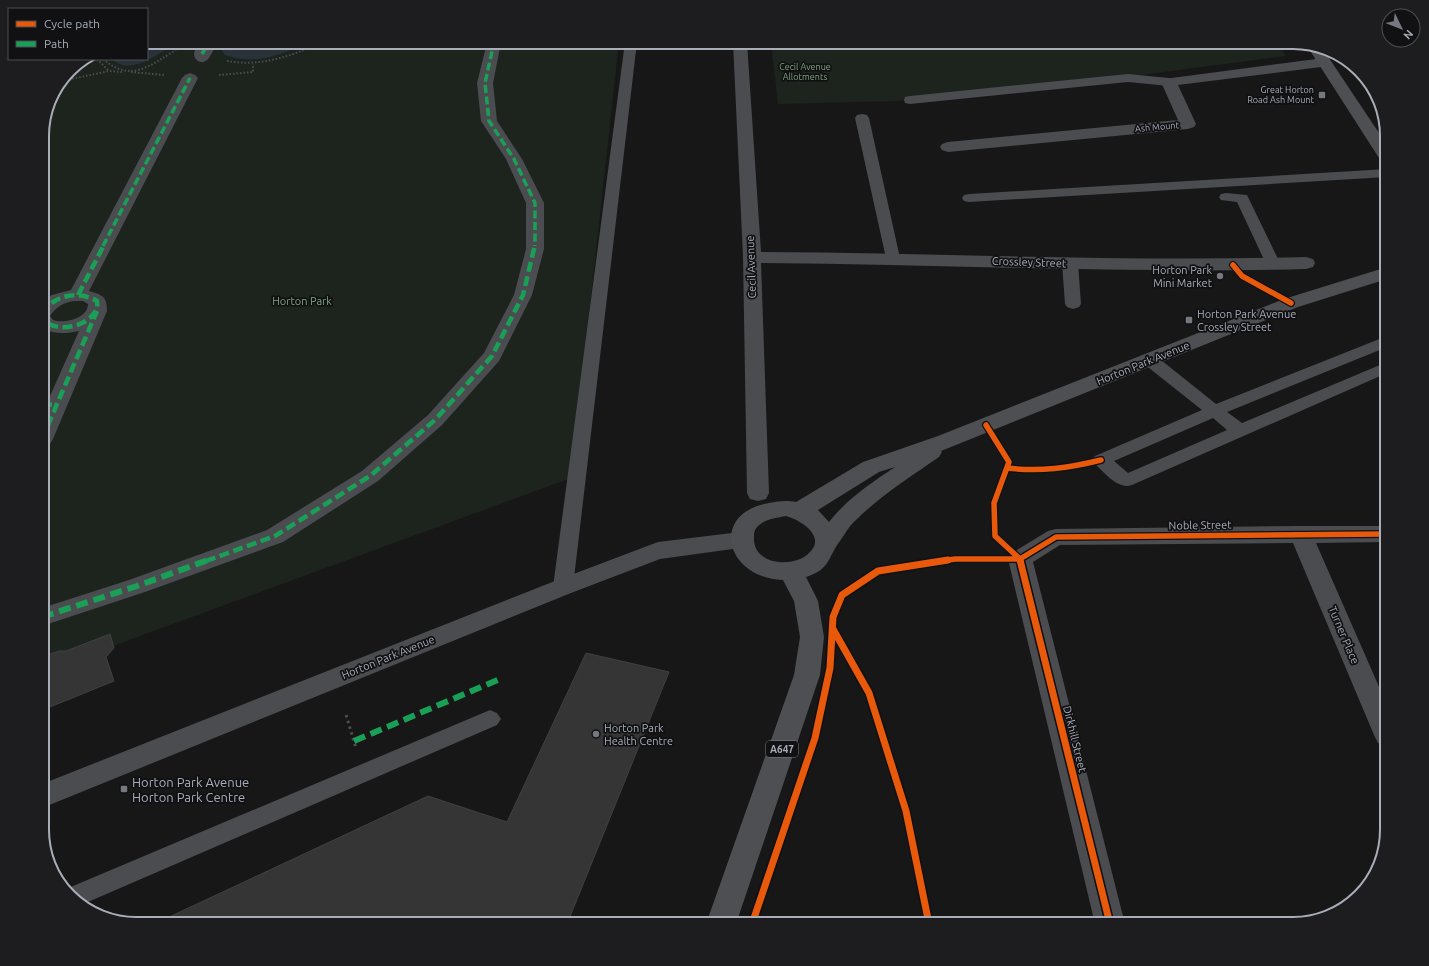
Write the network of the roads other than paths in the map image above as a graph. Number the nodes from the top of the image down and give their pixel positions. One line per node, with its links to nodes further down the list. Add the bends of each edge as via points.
1 (493, 49): 42 (street, via 485,83 489,121 514,159 535,203 535,248 523,295 492,356 434,420 370,476 275,536)
2 (630, 49): 41 (lane)
3 (740, 49): 14 (street, Cecil Avenue)
4 (1320, 56): 6 (street); 10 (main road)
5 (190, 78): 20 (street)
6 (1169, 82): 7 (lane, via 1128,78); 9 (street, Ash Mount, via 1188,124)
7 (910, 100)
8 (862, 118): 15 (lane)
9 (948, 147)
10 (1380, 147)
11 (1380, 173): 13 (lane)
12 (1226, 197): 17 (lane, via 1242,198)
13 (969, 198)
14 (752, 257): 15 (street, Crossley Street); 32 (street, Cecil Avenue)
15 (893, 258): 16 (street, Crossley Street)
16 (1070, 263): 17 (street, Crossley Street); 21 (lane)
17 (1272, 263): 18 (street, Crossley Street)
18 (1306, 263)
19 (1380, 275): 26 (main road, Horton Park Avenue, via 1291,303)
20 (78, 295): 22 (street, via 66,296); 23 (street, via 92,297 97,301)
21 (1072, 304)
22 (49, 307)
23 (97, 311): 24 (street, via 88,320 68,327); 28 (street)
24 (49, 325)
25 (1380, 344): 29 (lane)
26 (1150, 360): 29 (lane); 31 (main road, Horton Park Avenue)
27 (1380, 370): 30 (lane)
28 (49, 404)
29 (1214, 410): 30 (lane); 30 (lane, via 1101,460 1126,481)
30 (1239, 430)
31 (946, 441): 33 (main road, Horton Park Avenue, via 871,466); 38 (main road, Horton Park Avenue, via 873,493 846,516)
32 (758, 492): 33 (street, via 768,502); 34 (street, Cecil Avenue)
33 (789, 510): 34 (main road, via 772,509); 38 (main road, via 810,516 820,524 825,533)
34 (752, 518): 37 (main road, via 742,530)
35 (1301, 534): 36 (street, Noble Street); 39 (street, Noble Street, via 1056,537); 44 (street, Turner Place)
36 (1380, 534)
37 (740, 540): 40 (main road, via 743,551 751,560 763,567); 41 (street, Horton Park Avenue, via 658,551)
38 (826, 543): 40 (main road, via 823,553 816,562)
39 (1020, 560): 48 (street, Dirkhill Street)
40 (792, 572): 47 (main road, A647, via 806,601 812,637 807,675)
41 (563, 587): 45 (street, Horton Park Avenue)
42 (49, 615)
43 (490, 719): 46 (lane)
44 (1380, 719)
45 (49, 793)
46 (78, 895)
47 (723, 917)
48 (1108, 917)

